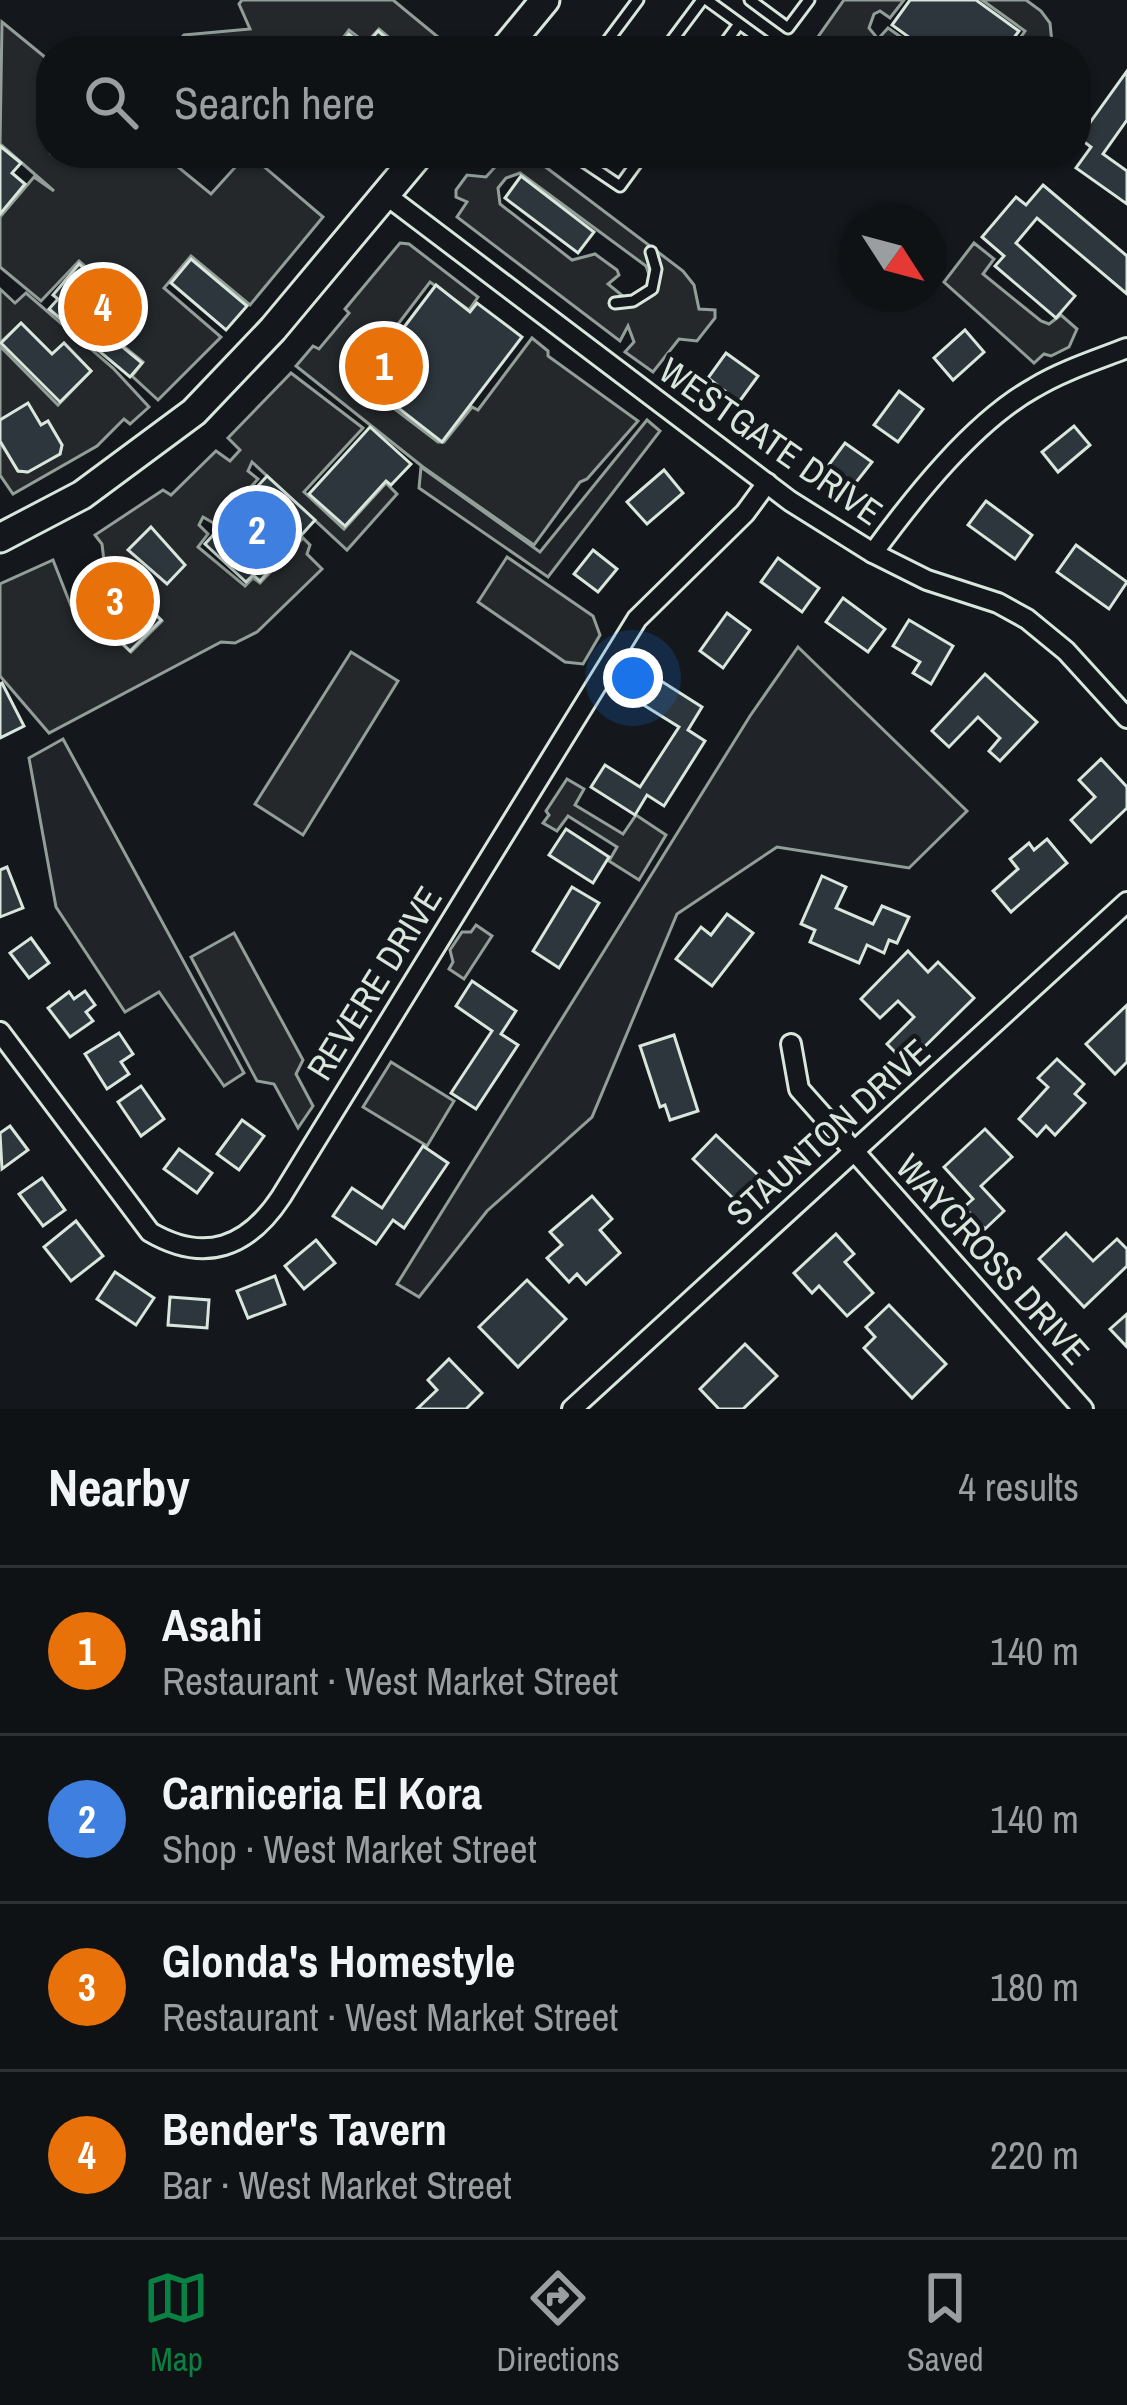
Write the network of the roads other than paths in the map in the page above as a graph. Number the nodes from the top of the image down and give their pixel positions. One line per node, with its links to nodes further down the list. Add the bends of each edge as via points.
1 (545, 0): 7 (main road)
2 (638, 0): 8 (lane)
3 (704, 0): 6 (lane); 9 (lane)
4 (750, 0): 5 (lane, via 788,28)
5 (809, 0)
6 (739, 24): 10 (lane); 11 (lane)
7 (515, 36)
8 (611, 36)
9 (676, 36)
10 (730, 36)
11 (756, 36)
12 (408, 168): 15 (main road)
13 (598, 168): 14 (lane, via 620,186)
14 (633, 168)
15 (386, 195): 19 (street, WESTGATE DRIVE); 20 (main road, via 194,412 82,496)
16 (651, 252): 17 (lane, via 652,289)
17 (615, 303)
18 (1127, 348): 21 (street, via 1033,388 987,421)
19 (767, 483): 21 (street, WESTGATE DRIVE); 24 (street, REVERE DRIVE, via 637,620 256,1229 206,1249 150,1232)
20 (0, 538)
21 (873, 553): 22 (street, WESTGATE DRIVE, via 1027,619)
22 (1127, 718)
23 (1127, 902): 26 (street, STAUNTON DRIVE)
24 (0, 1032)
25 (791, 1044): 26 (street, WAYCROSS DRIVE, via 799,1089)
26 (854, 1152): 27 (street, STAUNTON DRIVE); 28 (street, WAYCROSS DRIVE)
27 (572, 1409)
28 (1083, 1409)

